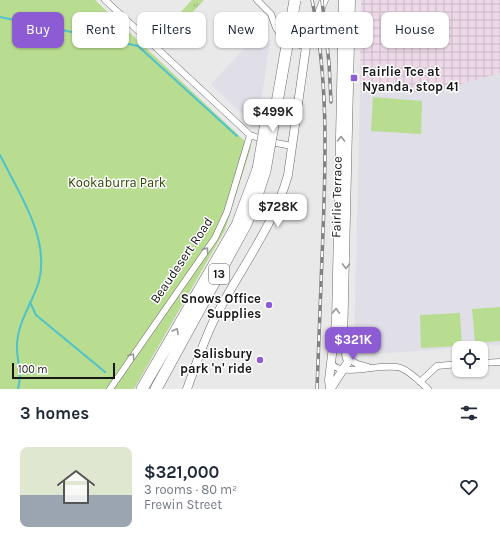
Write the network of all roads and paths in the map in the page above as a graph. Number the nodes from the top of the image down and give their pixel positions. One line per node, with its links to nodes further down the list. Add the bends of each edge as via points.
1 (105, 0): 11 (street)
2 (257, 0): 9 (street, via 271,14)
3 (287, 0): 13 (highway, Beaudesert Road / 13, bridge)
4 (295, 0): 13 (highway, Beaudesert Road / 13, bridge)
5 (324, 0): 8 (street)
6 (343, 0): 17 (street, Fairlie Terrace, one-way to 6, via 336,321)
7 (352, 0): 14 (street, Fairlie Terrace, one-way to 14, via 343,343)
8 (319, 12)
9 (276, 28)
10 (306, 48): 12 (street)
11 (250, 135): 12 (street); 23 (street, Beaudesert Road, one-way to 11, via 215,238 227,212)
12 (292, 146): 26 (street, via 288,175 279,204 216,316)
13 (262, 170): 24 (highway, Beaudesert Road / 13, one-way to 13, via 236,225); 25 (highway, Beaudesert Road / 13, via 253,208 246,224)
14 (348, 358): 19 (street); 20 (street, Fairlie Terrace)
15 (500, 362): 16 (street)
16 (488, 363)
17 (332, 364): 20 (street); 22 (street, Fairlie Terrace)
18 (452, 365): 21 (street, via 437,366)
19 (369, 367): 20 (street); 21 (street, via 386,366 402,369)
20 (344, 370): 22 (street, Fairlie Terrace)
21 (420, 382): 27 (street)
22 (330, 388)
23 (110, 389)
24 (142, 389)
25 (156, 389)
26 (187, 389)
27 (428, 389)

